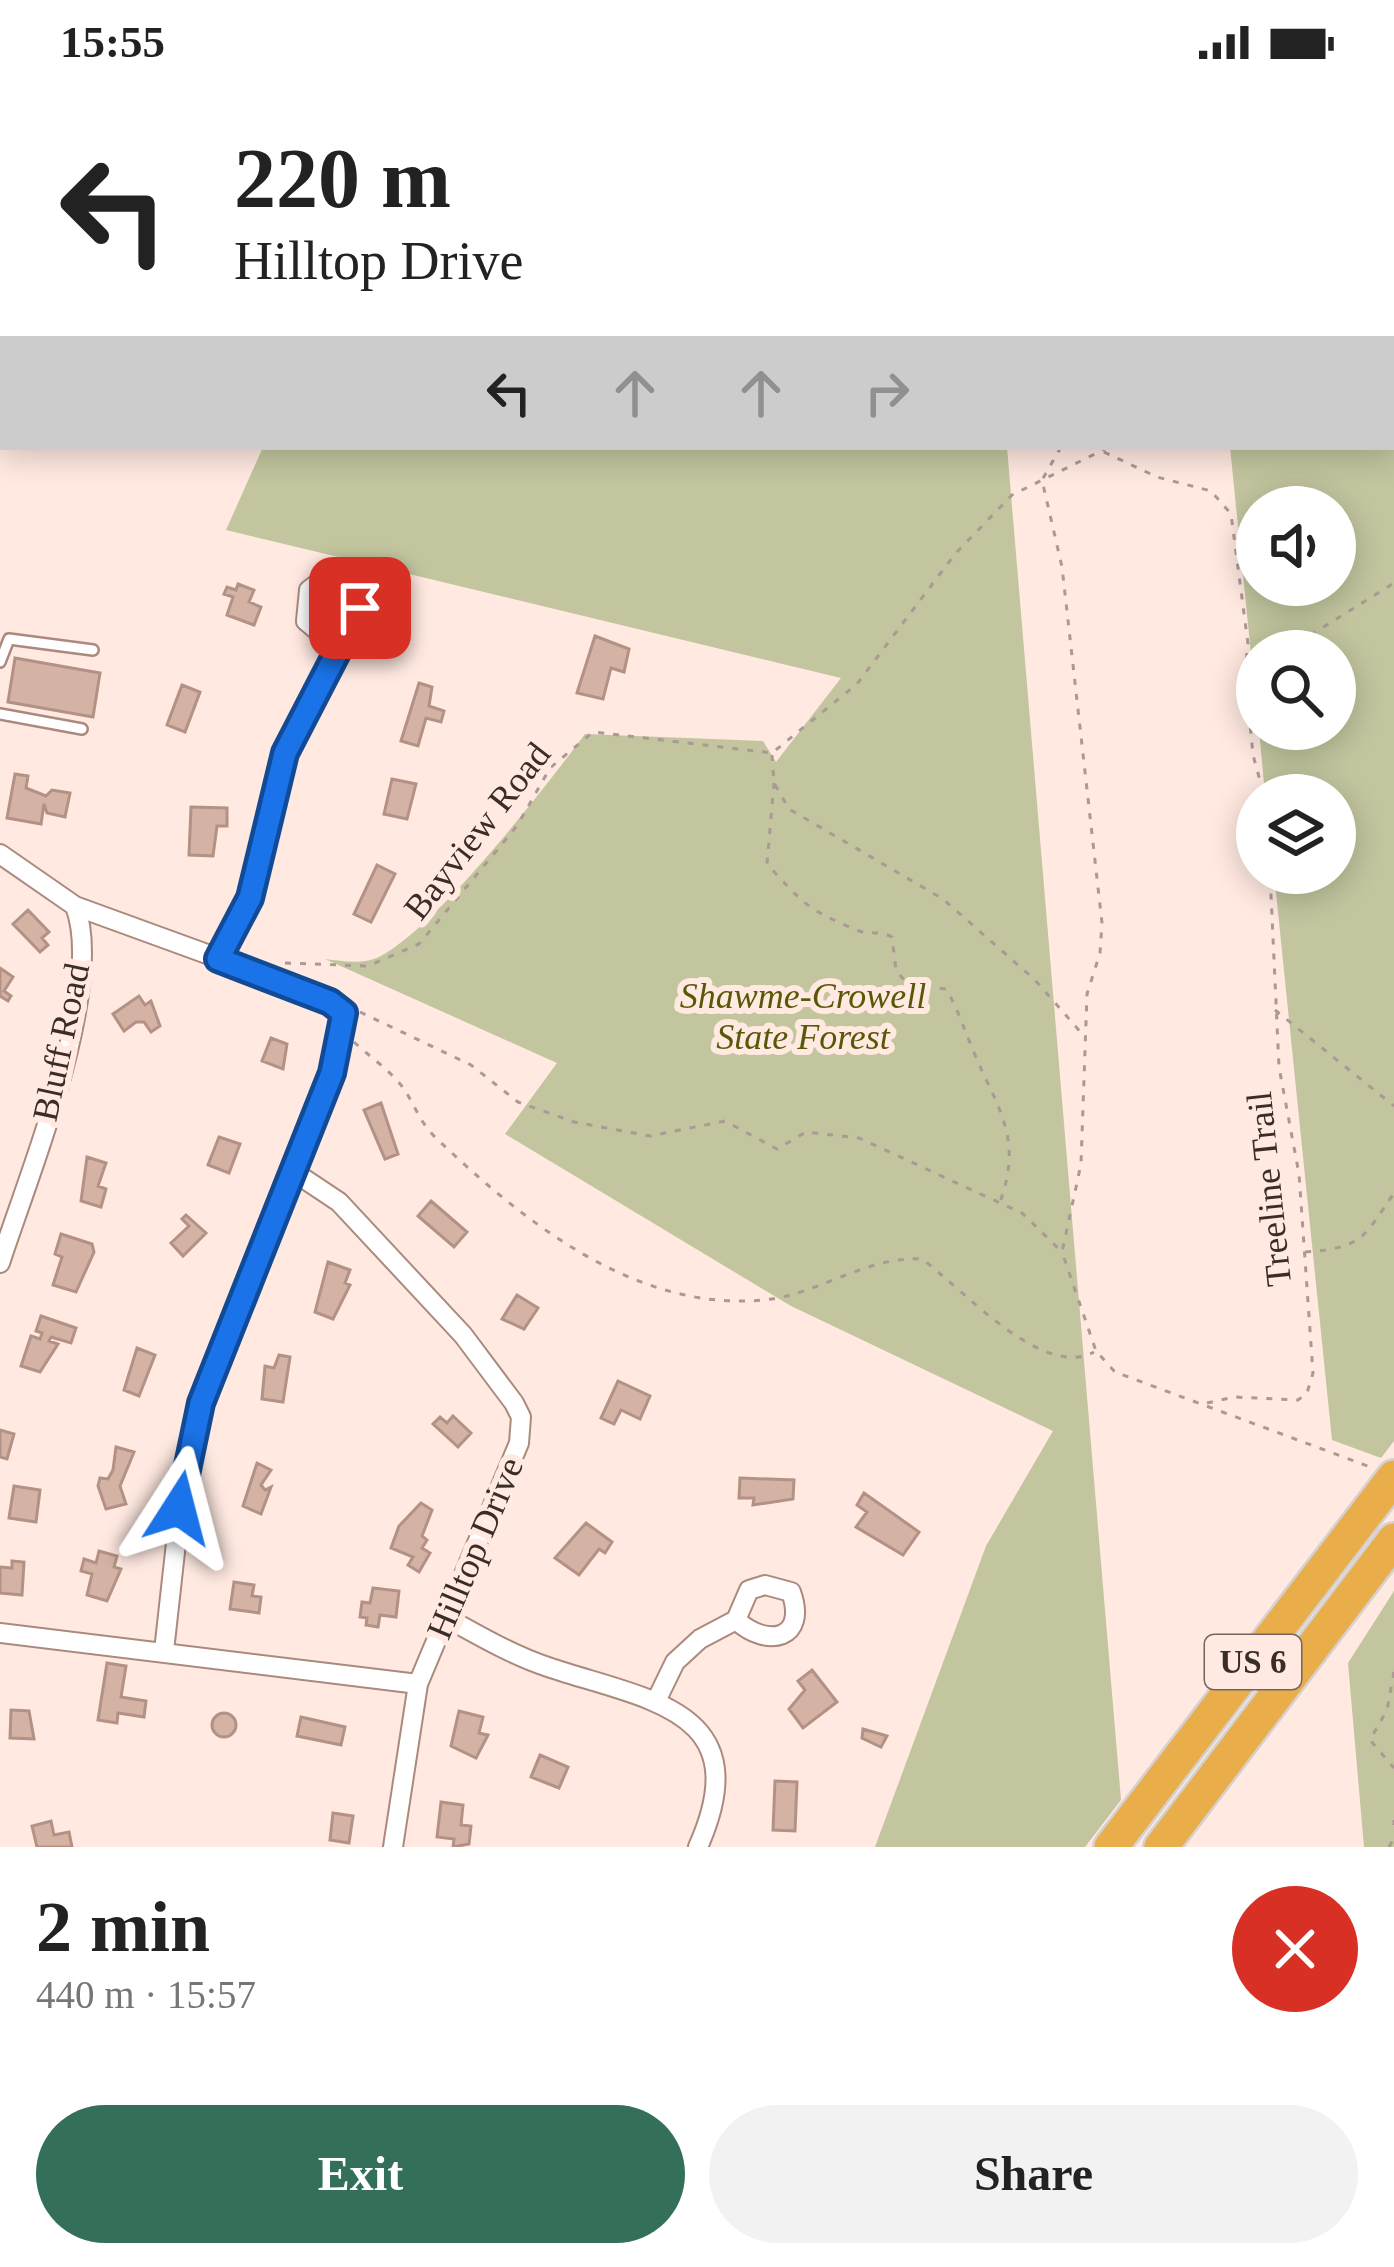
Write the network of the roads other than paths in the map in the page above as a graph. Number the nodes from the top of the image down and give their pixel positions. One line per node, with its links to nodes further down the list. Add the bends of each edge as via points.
1 (337, 647): 8 (street, via 285,753 250,898)
2 (93, 650): 3 (lane, via 9,639)
3 (0, 662)
4 (0, 714): 5 (lane)
5 (82, 729)
6 (0, 854): 7 (street)
7 (75, 906): 8 (street); 10 (street, Bluff Road, via 77,998)
8 (218, 959): 9 (street, via 330,1002 344,1026)
9 (294, 1172): 13 (street, Hilltop Drive, via 339,1202 407,1272 520,1417 519,1443); 16 (street, via 201,1403 185,1462)
10 (0, 1264)
11 (1394, 1477): 21 (highway, US 6)
12 (1394, 1540): 22 (highway, US 6)
13 (447, 1618): 17 (street, Hilltop Drive); 18 (street, via 551,1668)
14 (736, 1620): 18 (street, via 675,1662)
15 (0, 1633): 16 (street, Hilltop Drive)
16 (164, 1651): 17 (street, Hilltop Drive)
17 (418, 1684): 19 (street)
18 (657, 1699): 20 (street, via 703,1737 715,1762 714,1809)
19 (393, 1847)
20 (698, 1847)
21 (1111, 1847)
22 (1161, 1847)

